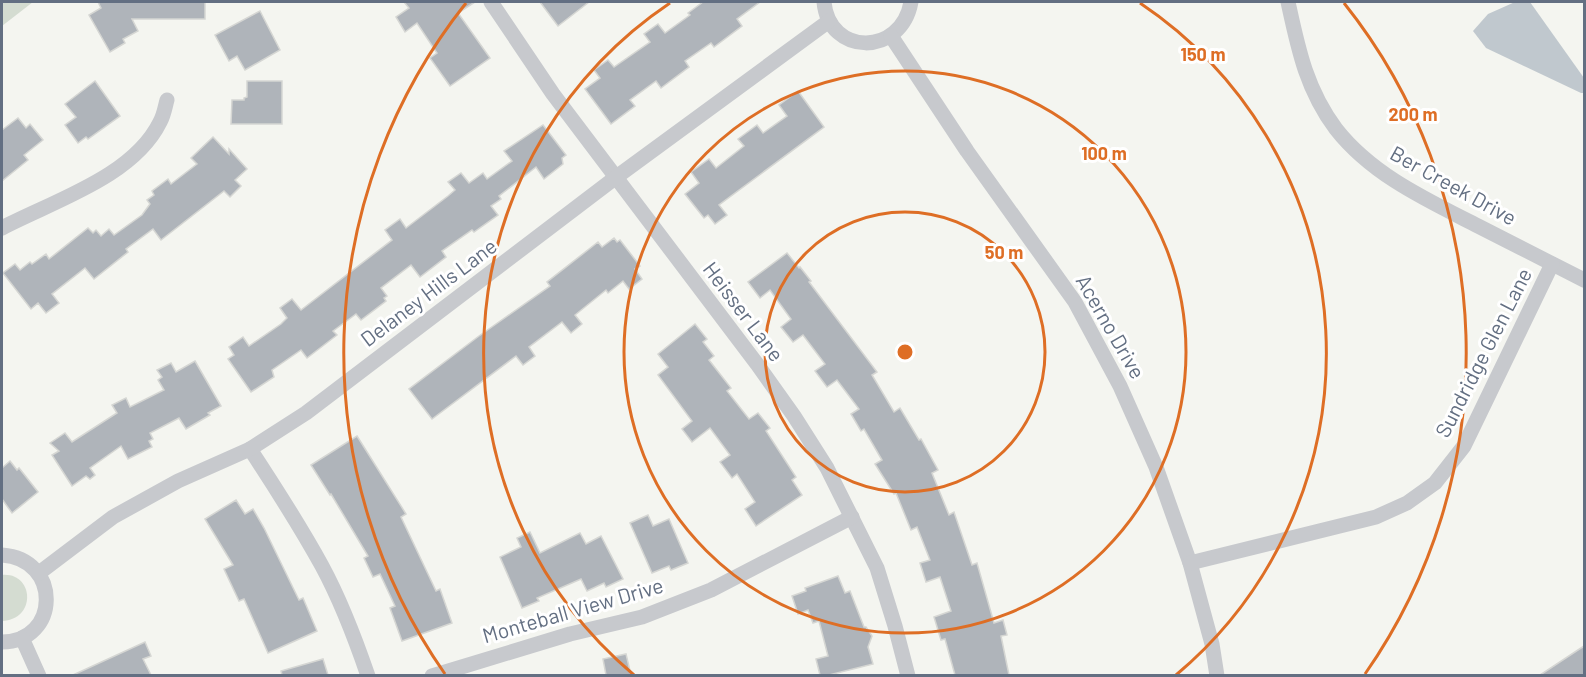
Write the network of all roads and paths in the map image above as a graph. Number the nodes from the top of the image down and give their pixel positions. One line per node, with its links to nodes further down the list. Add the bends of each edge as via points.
1 (491, 2): 8 (street, Heisser Lane)
2 (824, 2): 5 (street)
3 (912, 2): 6 (street, via 908,17)
4 (1288, 2): 10 (street, Ber Creek Drive, via 1301,62 1316,96 1336,128 1362,157 1393,180)
5 (829, 21): 6 (street, via 848,39 861,43); 8 (street, Delaney Hills Lane)
6 (891, 36): 15 (street, Acerno Drive, via 1075,302 1120,386 1156,467)
7 (167, 100): 9 (street, via 151,137 128,160 84,188)
8 (615, 178): 12 (street, Delaney Hills Lane, via 306,413); 13 (street, Heisser Lane, via 794,416)
9 (2, 228)
10 (1552, 264): 11 (street, Ber Creek Drive); 15 (street, Sundridge Glen Lane, via 1464,446 1434,483 1407,503 1376,517)
11 (1584, 280)
12 (250, 449): 16 (street, Delaney Hills Lane, via 112,517); 20 (street, via 323,568)
13 (852, 516): 21 (street, Monteball View Drive, via 711,590 642,617); 22 (street, Heisser Lane, via 877,568)
14 (2, 555): 16 (street, via 16,556)
15 (1190, 563): 23 (street, Acerno Drive, via 1212,644)
16 (39, 573): 17 (street, via 46,586 47,602 34,630)
17 (22, 638): 18 (street); 19 (street)
18 (2, 642)
19 (39, 675)
20 (368, 675)
21 (432, 675)
22 (908, 675)
23 (1216, 675)

